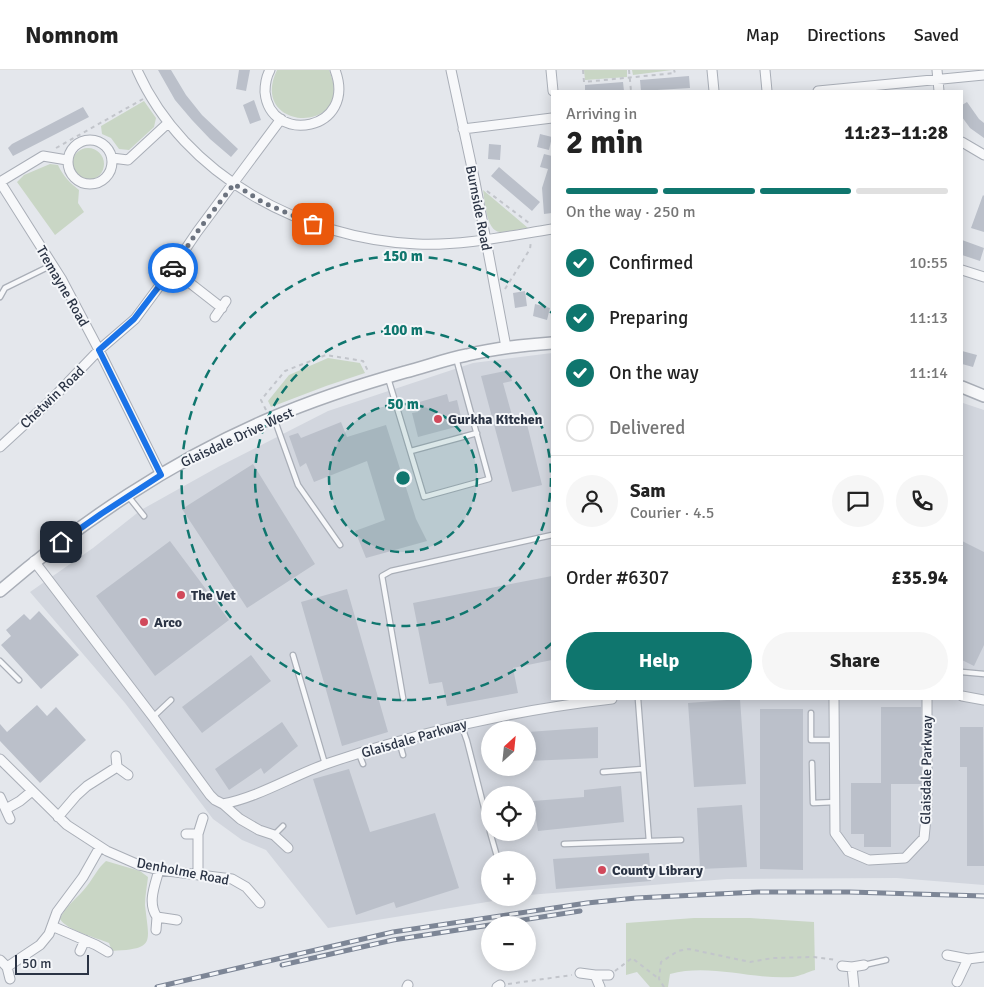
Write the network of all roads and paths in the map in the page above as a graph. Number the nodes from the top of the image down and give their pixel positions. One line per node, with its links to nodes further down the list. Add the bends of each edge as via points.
1 (137, 70): 20 (street)
2 (270, 70): 22 (street, via 265,85 266,98)
3 (335, 70): 22 (street, via 340,95 329,115 306,126)
4 (451, 70): 24 (street, Burnside Road)
5 (551, 70): 14 (street)
6 (583, 70): 13 (path, via 584,82)
7 (629, 70): 13 (path)
8 (674, 70): 13 (path, via 674,73)
9 (712, 70): 16 (street)
10 (765, 70): 17 (street)
11 (937, 75): 12 (street); 18 (street); 19 (street)
12 (984, 75)
13 (630, 78): 15 (path)
14 (553, 90)
15 (631, 90)
16 (714, 90)
17 (767, 90)
18 (825, 90)
19 (939, 90)
20 (149, 95): 23 (street); 27 (path)
21 (551, 118): 24 (street)
22 (281, 120): 32 (street, Chetwin Road)
23 (168, 123): 28 (street, via 128,160); 32 (street)
24 (463, 129): 31 (street, Burnside Road)
25 (963, 143): 26 (street)
26 (984, 155)
27 (43, 156): 29 (street); 30 (street)
28 (112, 158): 29 (street, via 107,147 94,140 83,140 72,148); 29 (street, via 106,178 89,184 75,179)
29 (67, 160)
30 (0, 182): 36 (street, Tremayne Road)
31 (475, 182): 34 (path, via 532,225); 35 (street, Burnside Road)
32 (234, 184): 35 (street, via 286,213 347,234 418,244); 37 (street, Chetwin Road)
33 (551, 229): 34 (street)
34 (533, 232): 35 (street); 40 (path, via 530,249)
35 (486, 240): 44 (street, Burnside Road)
36 (52, 265): 41 (lane, via 5,288); 45 (street, Tremayne Road)
37 (172, 270): 42 (street, via 224,304); 45 (street, Chetwin Road, via 134,319)
38 (963, 270): 39 (street)
39 (984, 277)
40 (505, 290)
41 (0, 297)
42 (215, 317)
43 (551, 343): 44 (street, Glaisdale Drive West)
44 (506, 347): 46 (street, Glaisdale Drive West)
45 (99, 350): 53 (street, Chetwin Road, via 50,401); 55 (street, Tremayne Road)
46 (456, 358): 47 (street, Glaisdale Drive West); 52 (lane)
47 (388, 377): 48 (street, Glaisdale Drive West); 54 (lane)
48 (372, 381): 51 (street, Glaisdale Drive West); 51 (path, via 363,361 326,355 286,371 261,400)
49 (963, 387): 50 (street)
50 (984, 396)
51 (272, 418): 55 (street, Glaisdale Drive West); 59 (lane, via 298,485)
52 (477, 433): 54 (lane); 54 (lane, via 489,479 424,497)
53 (0, 446)
54 (410, 451)
55 (161, 475): 56 (street, Glaisdale Drive West)
56 (128, 496): 57 (lane); 60 (street, Glaisdale Drive West)
57 (144, 516)
58 (551, 535): 68 (lane, via 391,571 382,576)
59 (340, 545)
60 (34, 562): 61 (street, Glaisdale Drive West); 76 (street)
61 (0, 591)
62 (293, 655): 84 (lane)
63 (0, 661): 66 (lane)
64 (963, 672): 65 (lane)
65 (984, 674)
66 (19, 680)
67 (963, 696): 74 (street)
68 (403, 698)
69 (171, 700): 76 (lane)
70 (605, 700): 77 (street, Glaisdale Parkway)
71 (638, 700): 88 (lane)
72 (834, 700): 78 (street, Glaisdale Parkway)
73 (927, 700): 94 (street, Glaisdale Parkway, via 924,838 905,858 869,860 848,851 835,833)
74 (984, 700)
75 (811, 713): 78 (lane, via 811,740)
76 (153, 717): 95 (street, via 210,795)
77 (461, 724): 79 (street, Glaisdale Parkway); 92 (lane)
78 (834, 740): 94 (street, Glaisdale Parkway)
79 (399, 741): 80 (street, Glaisdale Parkway); 81 (lane)
80 (359, 754): 84 (street, Glaisdale Parkway); 85 (lane)
81 (403, 755)
82 (116, 756): 87 (street)
83 (0, 759): 91 (street, Denholme Road)
84 (325, 764): 95 (street, Glaisdale Parkway, via 246,798)
85 (363, 764)
86 (812, 764): 94 (lane, via 812,803)
87 (117, 767): 90 (street); 97 (street, via 87,786)
88 (643, 769): 89 (lane); 105 (lane)
89 (603, 772)
90 (128, 776)
91 (32, 791): 96 (street); 97 (street, Denholme Road)
92 (481, 796)
93 (0, 797): 96 (street)
94 (835, 802)
95 (223, 804): 103 (street, via 240,819)
96 (6, 809): 99 (street)
97 (58, 817): 107 (street, Denholme Road)
98 (203, 818): 102 (street)
99 (10, 819)
100 (283, 826): 103 (lane)
101 (186, 834): 102 (street)
102 (198, 834): 110 (street)
103 (274, 835): 108 (street)
104 (682, 840): 105 (lane)
105 (649, 841): 106 (lane)
106 (564, 844)
107 (100, 847): 109 (street, Denholme Road); 114 (street, via 57,912)
108 (288, 848)
109 (159, 870): 110 (street, Denholme Road); 112 (street, via 152,902)
110 (198, 875): 111 (street, Denholme Road, via 232,879 246,887)
111 (260, 903)
112 (157, 917): 113 (street); 115 (street)
113 (176, 920)
114 (52, 926): 116 (street); 126 (street, via 40,945)
115 (156, 930)
116 (85, 940): 117 (street); 118 (street)
117 (80, 951)
118 (108, 952)
119 (947, 955): 121 (street)
120 (984, 957): 121 (street)
121 (968, 959): 133 (street)
122 (0, 960): 126 (street)
123 (886, 960): 124 (lane)
124 (864, 965): 127 (street)
125 (842, 966): 127 (street); 132 (path, via 835,958 773,958 750,962 689,949 678,951 661,962)
126 (7, 967): 131 (street)
127 (852, 967): 137 (street)
128 (580, 973): 129 (street); 134 (path)
129 (595, 975): 130 (street); 135 (street)
130 (609, 975): 132 (path, via 632,958)
131 (10, 979)
132 (658, 979): 136 (path)
133 (955, 984)
134 (499, 986)
135 (600, 987)
136 (664, 987)
137 (854, 987)

